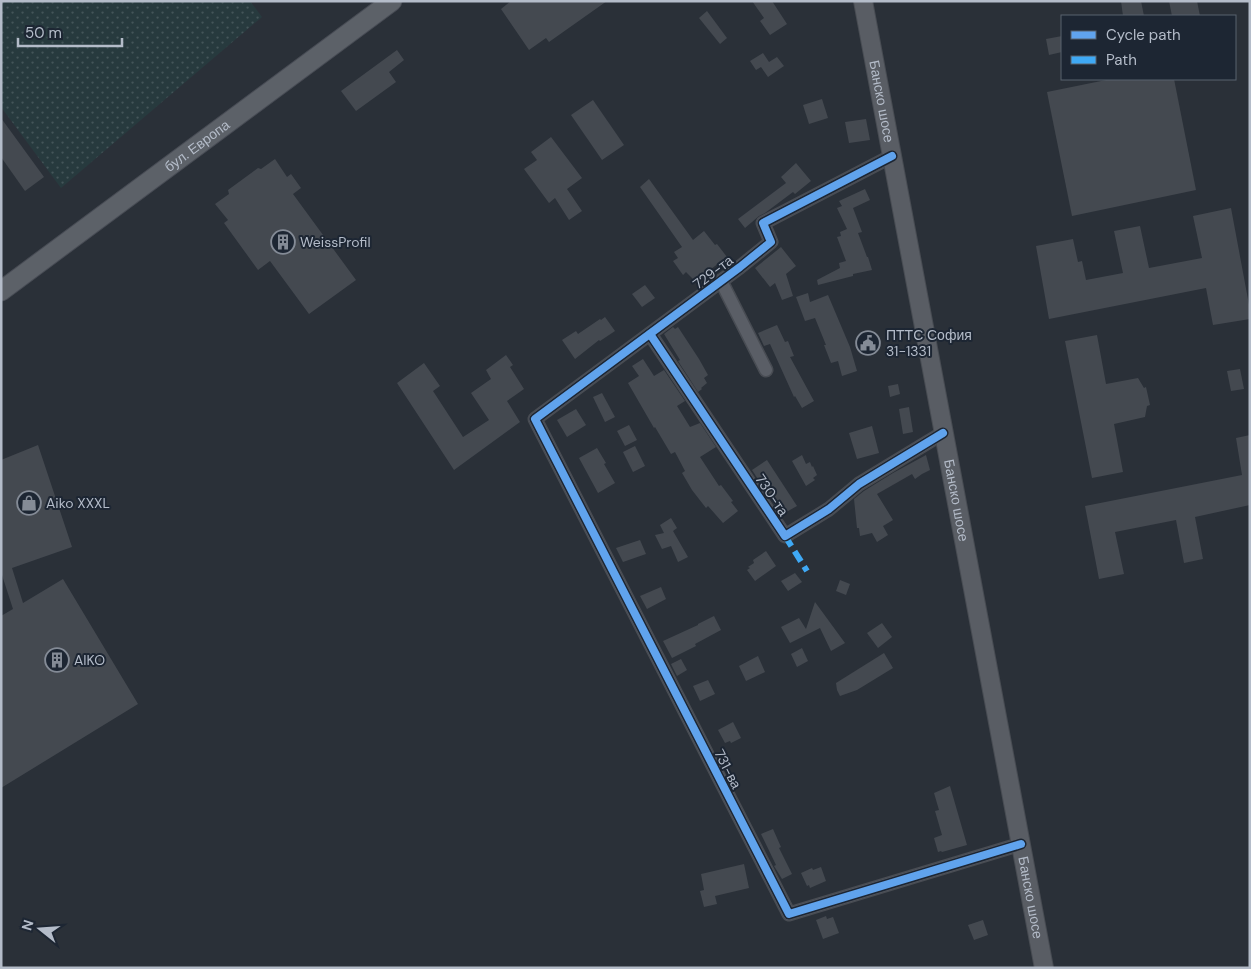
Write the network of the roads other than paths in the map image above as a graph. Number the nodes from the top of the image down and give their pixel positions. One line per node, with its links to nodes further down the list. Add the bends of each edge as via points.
1 (374, 1): 5 (main road, бул. Европа)
2 (392, 1): 7 (main road, бул. Европа)
3 (863, 1): 4 (street, Банско шосе)
4 (892, 156): 6 (street, 729-та, via 763,223 771,242); 11 (street, Банско шосе)
5 (1, 278)
6 (721, 281): 8 (street, 729-та); 9 (street, 729-та)
7 (1, 291)
8 (650, 334): 10 (street, 729-та); 11 (street, 730-та, via 785,536 829,509 859,484)
9 (766, 370)
10 (535, 419): 12 (street, 731-ва, via 789,914)
11 (944, 433): 12 (street, Банско шосе)
12 (1021, 844): 13 (street, Банско шосе)
13 (1044, 968)

